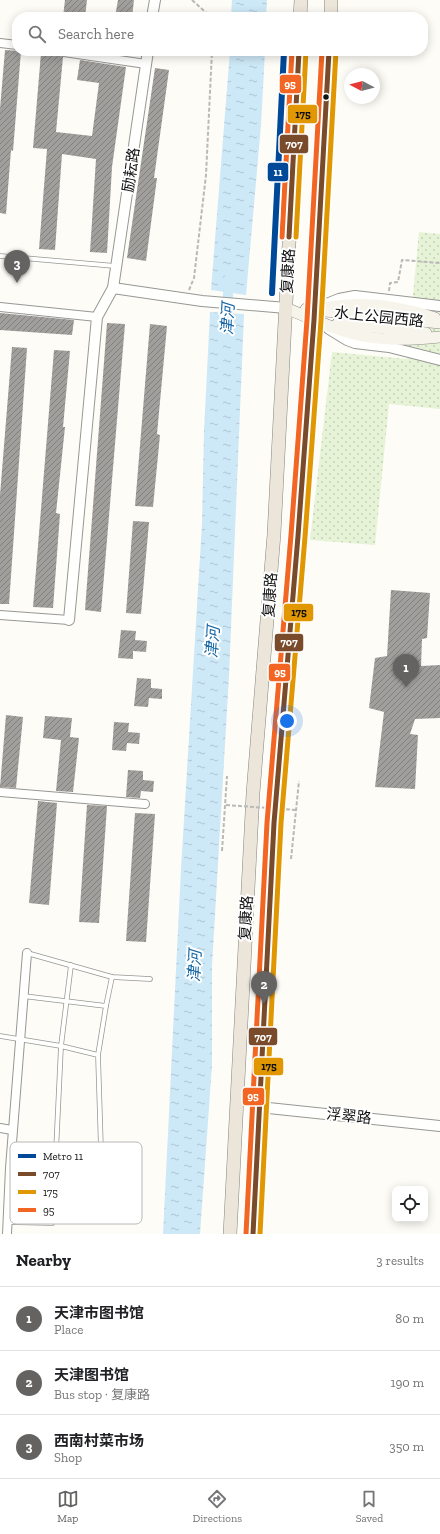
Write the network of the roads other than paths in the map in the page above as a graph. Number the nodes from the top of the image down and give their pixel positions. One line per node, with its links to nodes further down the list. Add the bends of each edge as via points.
1 (154, 0): 4 (street)
2 (301, 0): 5 (highway)
3 (332, 0): 6 (highway)
4 (153, 12)
5 (300, 12)
6 (331, 12)
7 (0, 43): 8 (street)
8 (12, 44)
9 (91, 56): 13 (street)
10 (147, 56): 13 (street, 励耘路)
11 (299, 56): 19 (highway, 复康路)
12 (329, 56): 20 (highway, 复康路)
13 (146, 64): 15 (street, 励耘路)
14 (0, 256): 15 (lane)
15 (117, 266): 16 (street, 励耘路)
16 (113, 288): 19 (street, via 202,301); 21 (street, 励耘路)
17 (440, 306): 20 (street, via 355,296 340,299)
18 (0, 307): 21 (street)
19 (286, 308): 20 (main road, 水上公园西路); 52 (highway, 复康路, via 274,534 253,793)
20 (314, 314): 22 (main road, via 355,303 378,304 406,309); 23 (main road, 水上公园西路); 24 (main road); 25 (main road, 水上公园西路, via 358,335 397,339); 26 (street, via 347,340 355,343 390,347); 42 (highway, 复康路, via 274,822)
21 (97, 316): 28 (street)
22 (440, 320)
23 (440, 323)
24 (440, 334)
25 (440, 337)
26 (440, 360)
27 (0, 615): 28 (street)
28 (69, 620)
29 (0, 792): 30 (street)
30 (145, 804)
31 (27, 953): 32 (lane); 35 (street)
32 (71, 965): 33 (lane); 36 (lane)
33 (112, 977): 34 (lane); 37 (lane)
34 (150, 979)
35 (23, 996): 36 (lane); 39 (street)
36 (66, 1001): 37 (lane); 40 (lane)
37 (106, 1006): 41 (lane)
38 (0, 1036): 39 (lane)
39 (19, 1040): 40 (lane); 45 (street)
40 (60, 1046): 41 (lane); 47 (lane)
41 (98, 1055): 48 (lane)
42 (259, 1107): 43 (street, 浮翠路); 53 (highway, 复康路)
43 (440, 1126)
44 (0, 1128): 45 (street)
45 (12, 1130): 46 (street)
46 (11, 1142)
47 (56, 1142)
48 (101, 1142)
49 (10, 1168): 50 (street)
50 (8, 1222): 51 (street)
51 (8, 1234)
52 (230, 1234)
53 (253, 1234)

